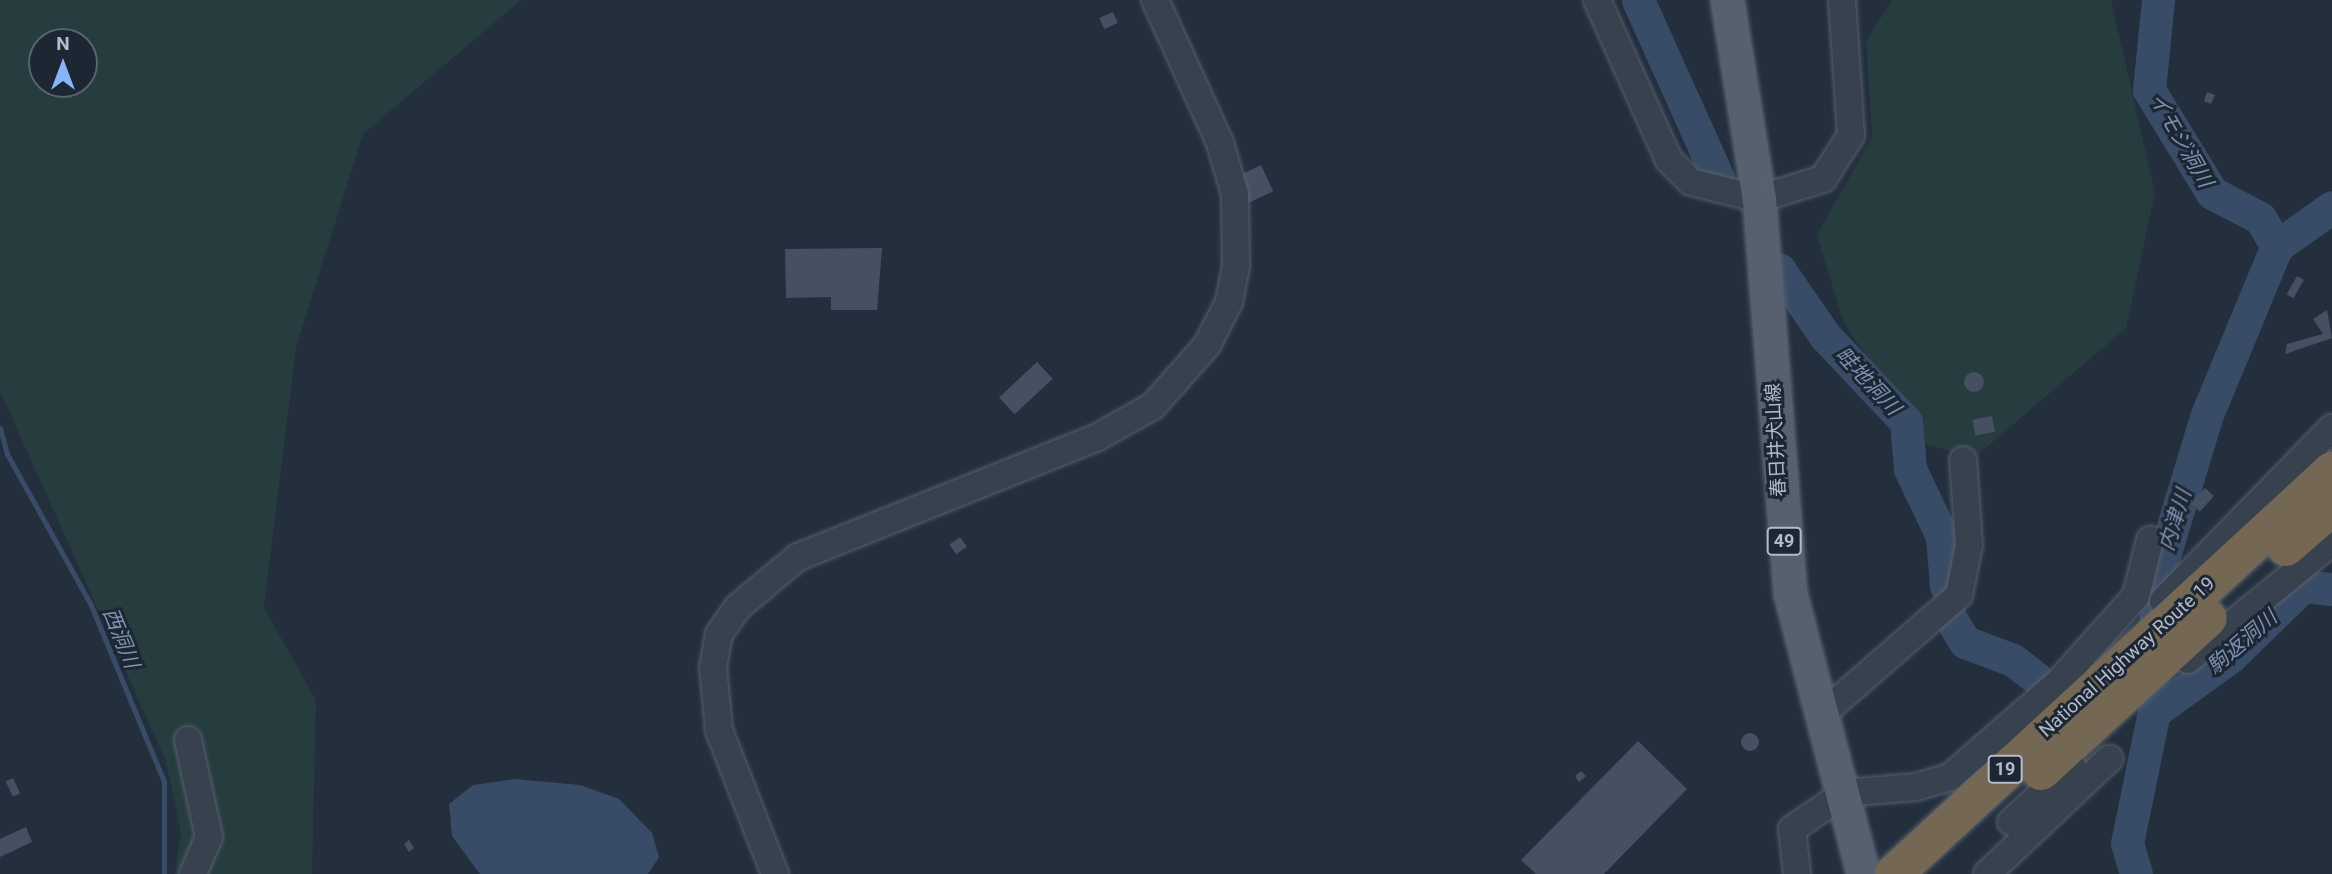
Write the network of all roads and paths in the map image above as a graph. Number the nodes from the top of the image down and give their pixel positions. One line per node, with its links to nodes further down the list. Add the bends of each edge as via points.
1 (1155, 0): 20 (street, via 1220,143 1235,194 1236,265 1228,302 1207,345 1153,407 1096,438 798,558 738,607 719,634 715,703 728,764)
2 (1597, 0): 5 (street, via 1669,160 1691,182)
3 (1727, 0): 5 (main road, 春日井犬山線 / 49)
4 (1842, 0): 5 (street, via 1851,135 1823,179)
5 (1759, 199): 14 (main road, 春日井犬山線 / 49, via 1787,567)
6 (2332, 428): 13 (street, via 2239,520 2230,538)
7 (1963, 460): 14 (street, via 1969,545 1959,595)
8 (2332, 471): 12 (highway, National Highway Route 19 / 19)
9 (2332, 507): 12 (highway, National Highway Route 19 / 19)
10 (2150, 540): 17 (street, via 2136,596 2059,682 1950,777 1916,787 1877,786)
11 (2332, 542): 18 (street, via 2186,661)
12 (2224, 586): 13 (highway, National Highway Route 19 / 19); 24 (highway, National Highway Route 19 / 19, via 2114,706)
13 (2116, 655): 23 (highway, National Highway Route 19 / 19)
14 (1821, 715): 17 (main road, 春日井犬山線 / 49)
15 (188, 740): 19 (street, via 209,837)
16 (2109, 759): 25 (street)
17 (1844, 793): 21 (street, via 1792,829); 22 (main road, 春日井犬山線 / 49)
18 (2011, 822)
19 (193, 874)
20 (775, 874)
21 (1797, 874)
22 (1863, 874)
23 (1894, 874)
24 (1933, 874)
25 (1987, 874)

